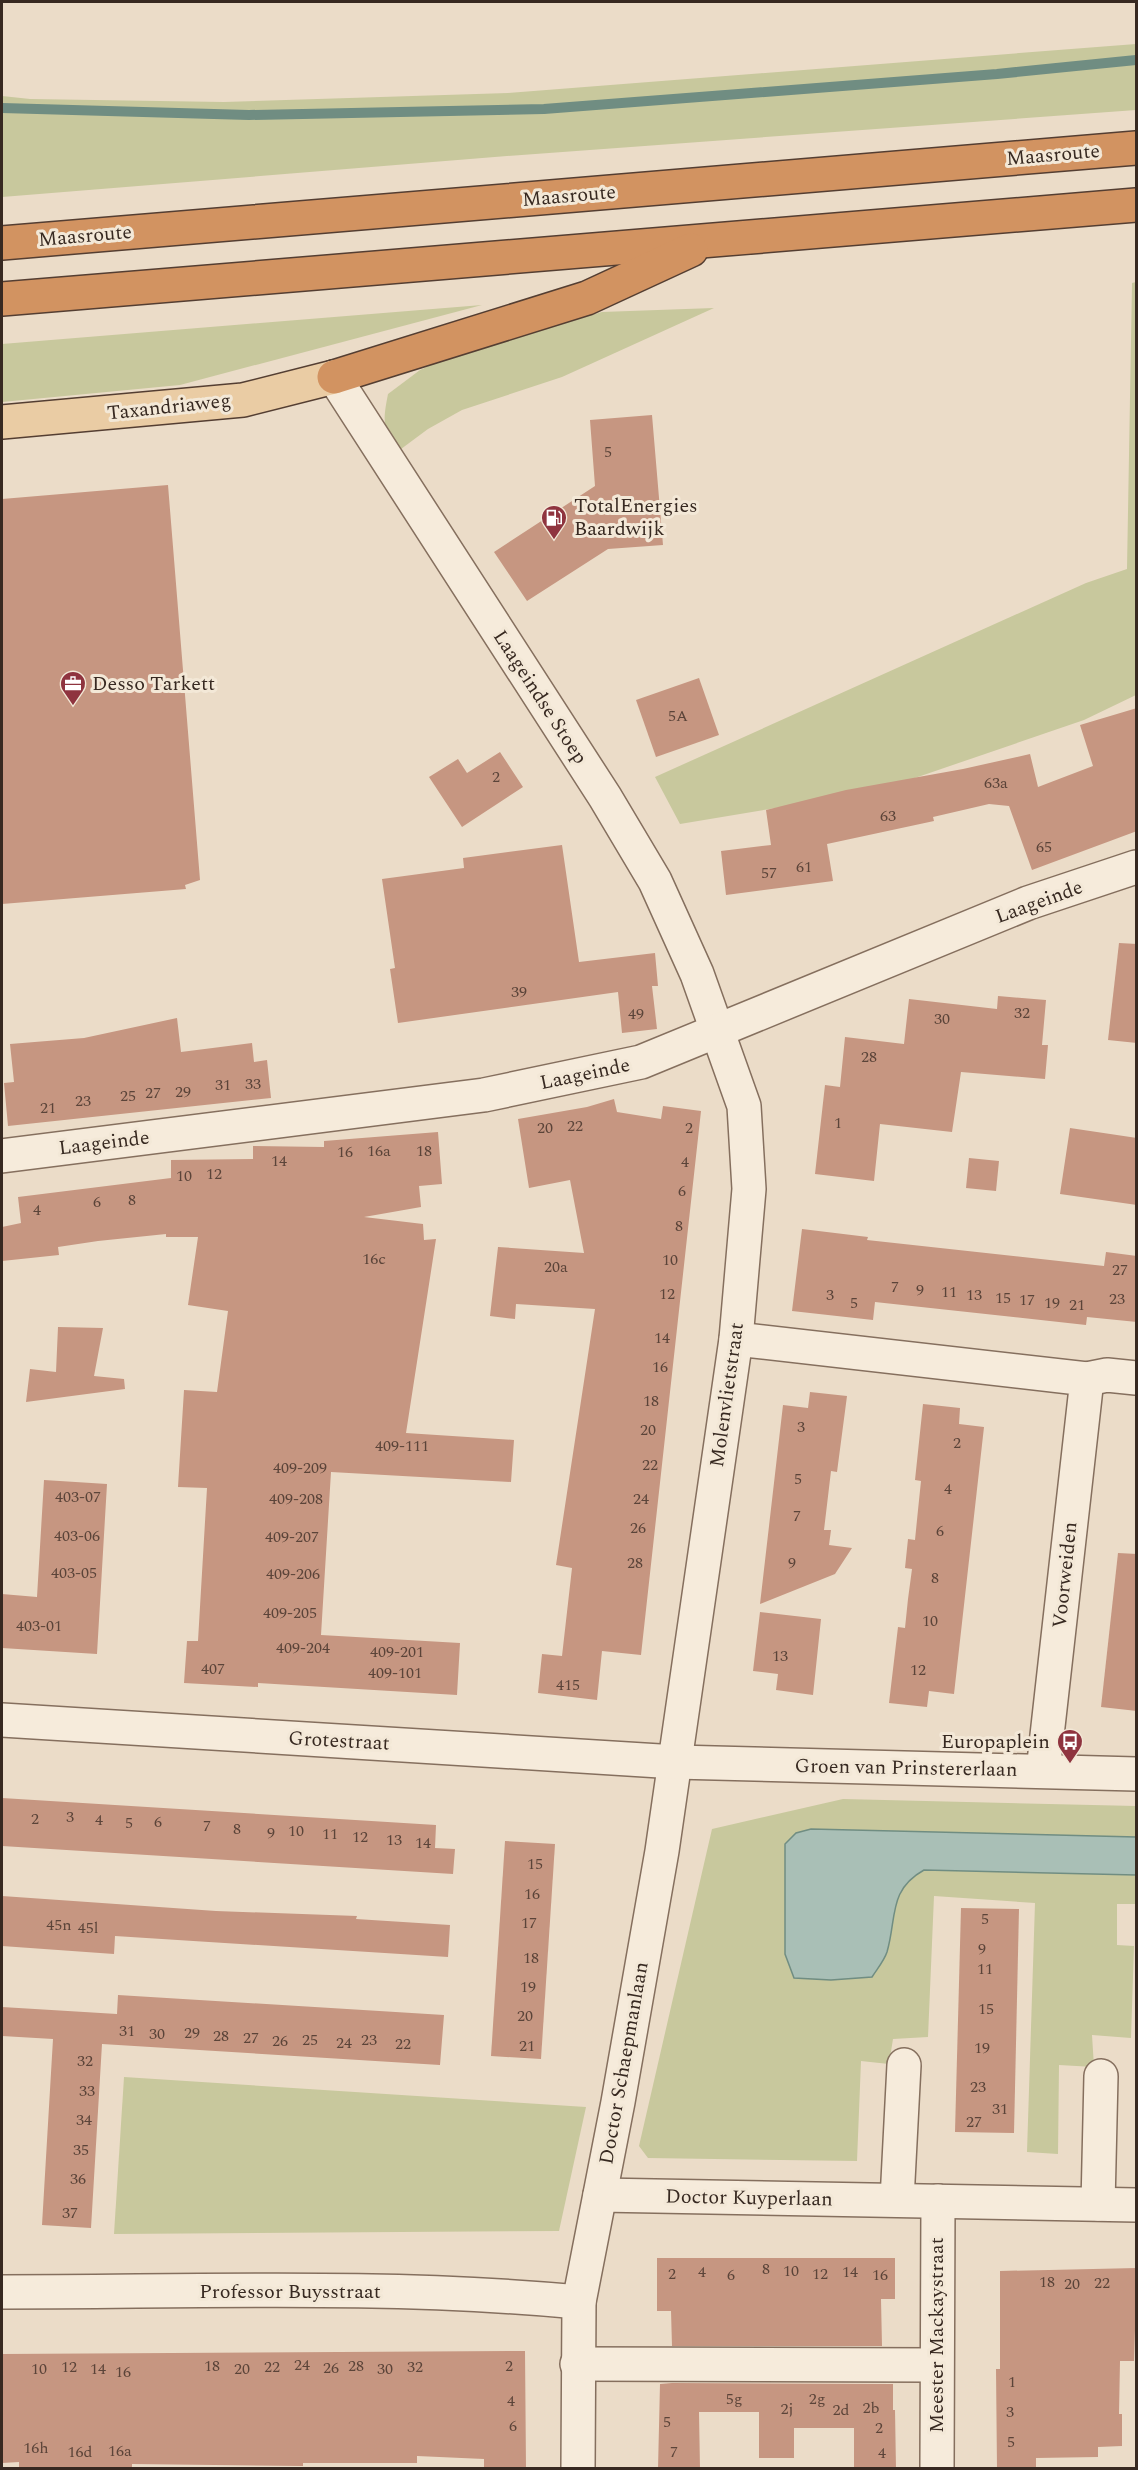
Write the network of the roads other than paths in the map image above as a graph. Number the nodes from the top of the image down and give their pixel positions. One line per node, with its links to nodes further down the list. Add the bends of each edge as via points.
1 (1137, 148): 4 (highway, Maasroute)
2 (1137, 205): 3 (highway)
3 (713, 240): 5 (highway); 6 (highway, via 587,297)
4 (2, 243)
5 (2, 299)
6 (334, 377): 7 (main road, Taxandriaweg, via 243,400); 9 (street, Laageindse Stoep, via 655,881)
7 (2, 422)
8 (1137, 867): 9 (street, Laageinde, via 1028,903)
9 (718, 1031): 10 (street, Laageinde, via 641,1062 484,1095); 11 (street, Molenvlietstraat, via 744,1106 747,1154 749,1189)
10 (2, 1156)
11 (736, 1339): 13 (street); 15 (street, Molenvlietstraat)
12 (1137, 1378): 13 (street)
13 (1087, 1379): 16 (street, Voorweiden)
14 (2, 1720): 15 (street, Grotestraat)
15 (676, 1762): 16 (street, Groen van Prinstererlaan); 20 (street, Doctor Schaepmanlaan)
16 (1043, 1771): 17 (street, Groen van Prinstererlaan)
17 (1137, 1774)
18 (904, 2065): 21 (street)
19 (1101, 2076): 23 (street)
20 (600, 2195): 21 (street, Doctor Kuyperlaan); 26 (street, Doctor Schaepmanlaan)
21 (897, 2200): 22 (street, Doctor Kuyperlaan)
22 (938, 2201): 23 (street, Doctor Kuyperlaan); 28 (street, Meester Mackaystraat)
23 (1098, 2204): 24 (street, Doctor Kuyperlaan)
24 (1137, 2205)
25 (2, 2292): 26 (street, Professor Buysstraat, via 317,2291 506,2295)
26 (579, 2302): 27 (street, Doctor Schaepmanlaan)
27 (577, 2364): 28 (street); 29 (street, Doctor Schaepmanlaan)
28 (936, 2365): 30 (street, Meester Mackaystraat)
29 (578, 2469)
30 (937, 2469)

